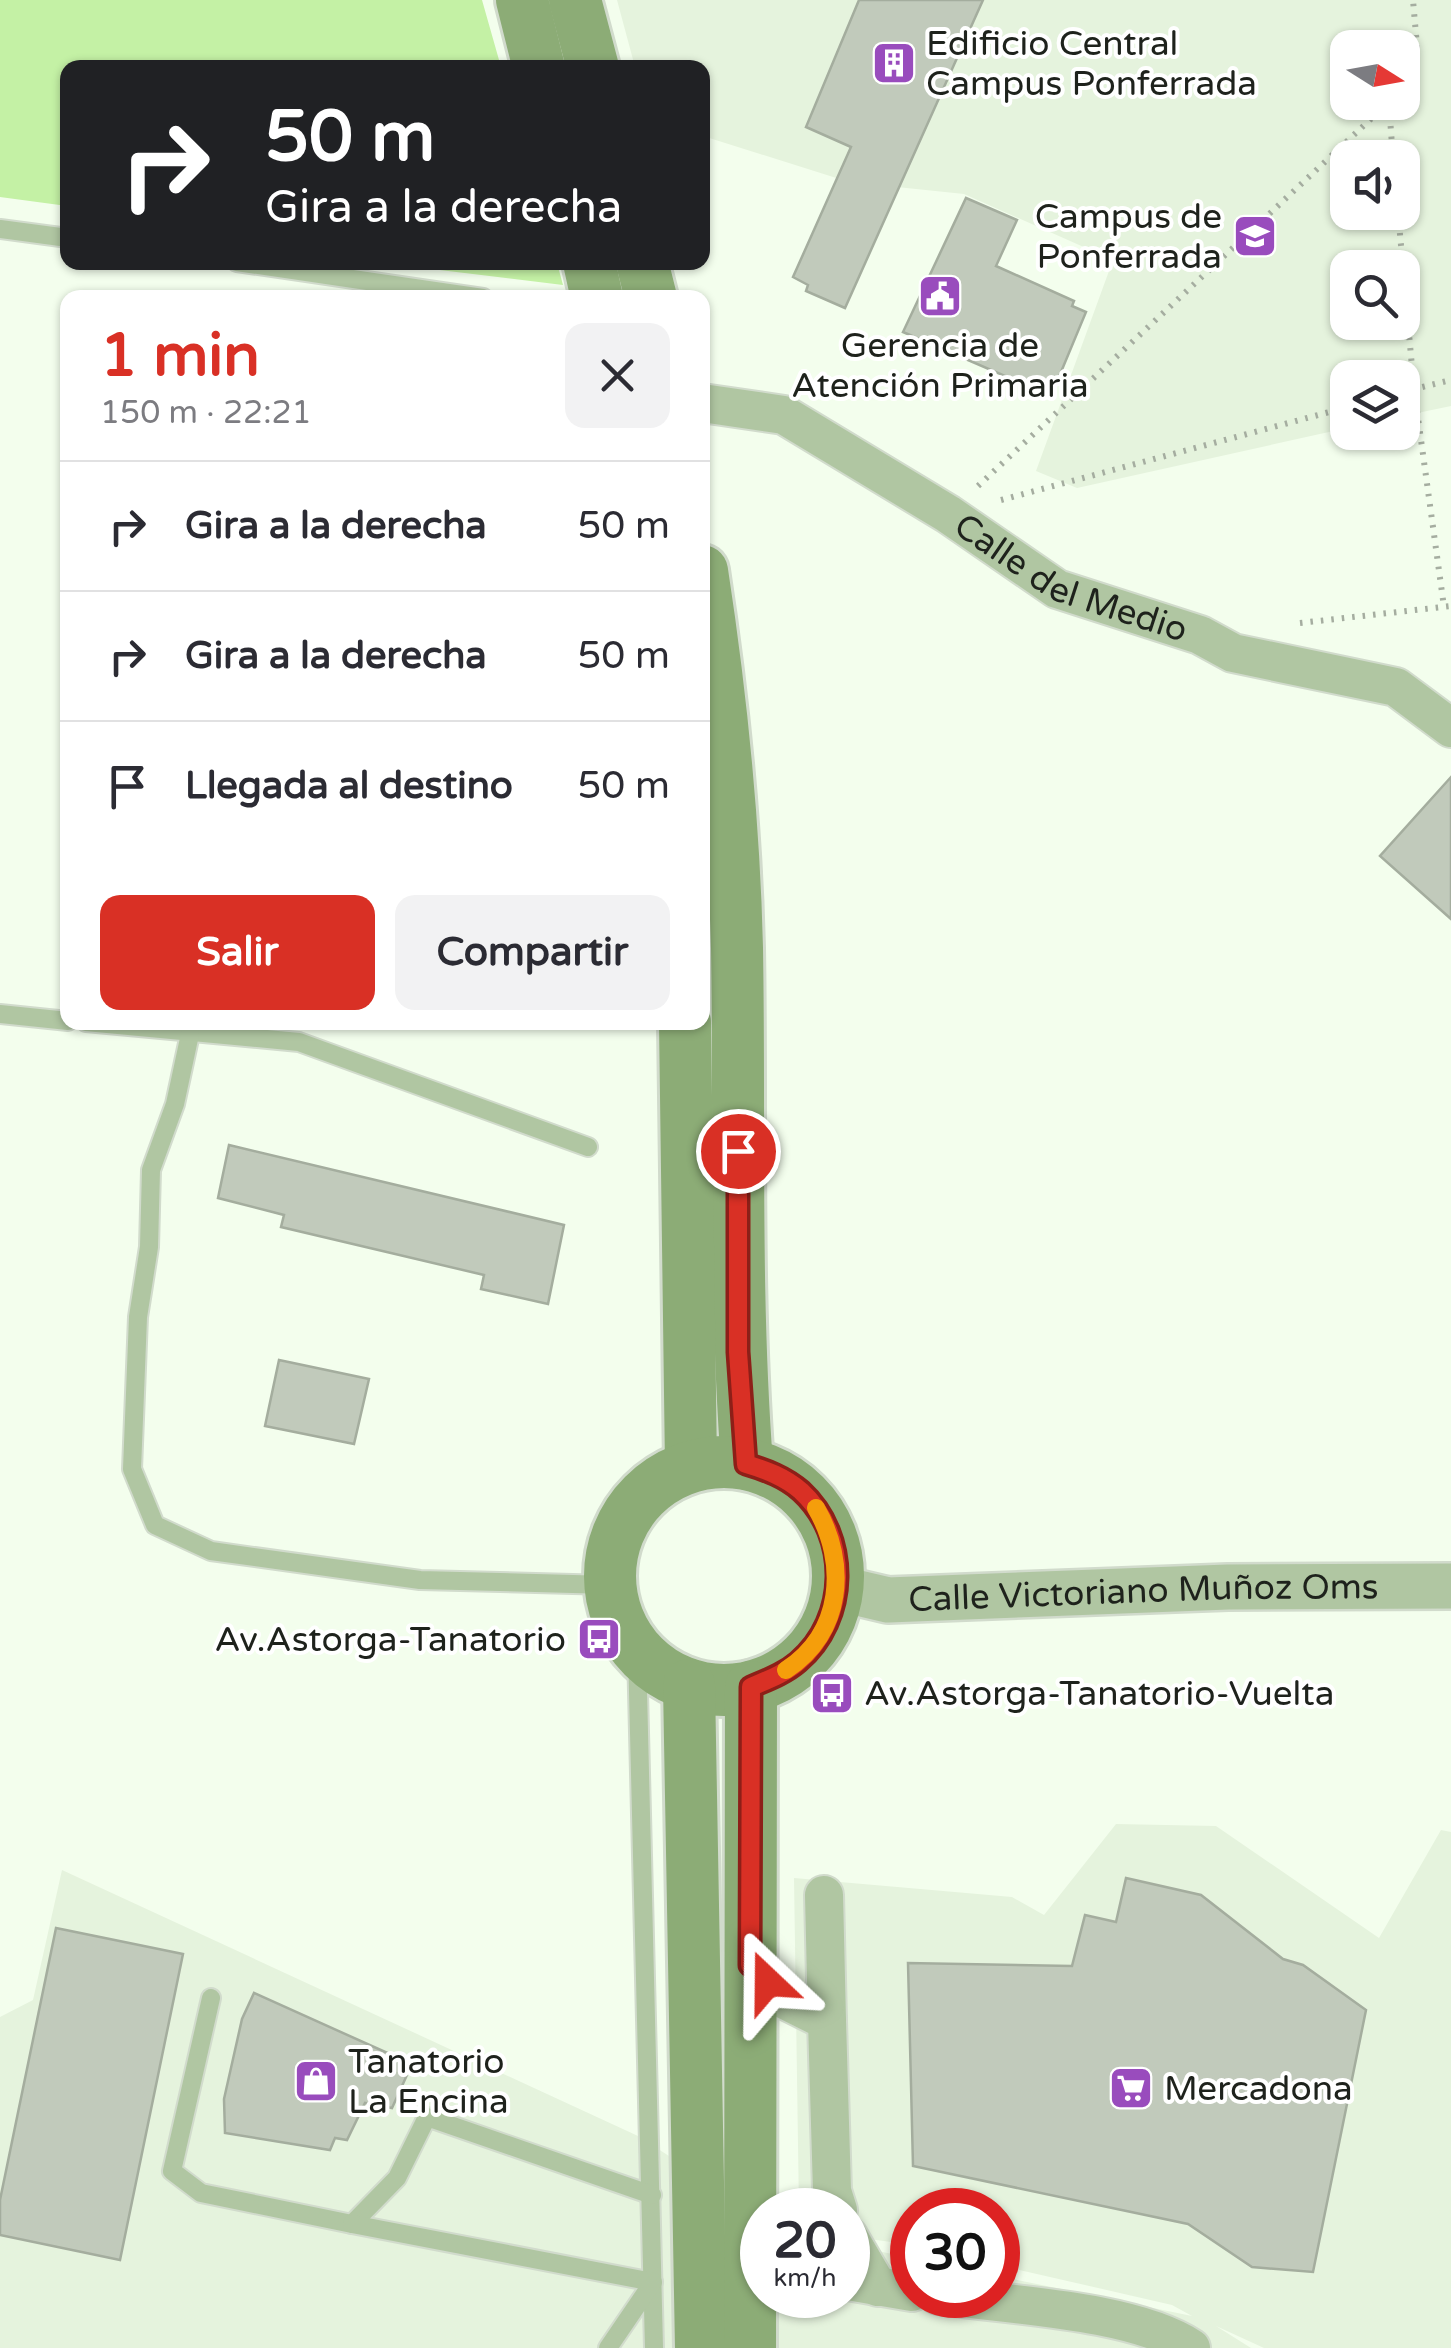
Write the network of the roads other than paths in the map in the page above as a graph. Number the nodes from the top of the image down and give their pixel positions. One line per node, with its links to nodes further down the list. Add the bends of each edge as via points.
1 (522, 0): 3 (main road)
2 (576, 0): 4 (main road)
3 (538, 60)
4 (591, 60)
5 (0, 229): 6 (lane)
6 (60, 237)
7 (292, 270): 8 (lane)
8 (429, 290)
9 (710, 404): 11 (street, Calle del Medio, via 784,415 1056,589 1200,635 1233,653 1396,687)
10 (710, 625): 18 (main road, via 736,944 738,1352)
11 (1451, 728)
12 (0, 1014): 13 (lane)
13 (60, 1019)
14 (155, 1030): 16 (lane)
15 (685, 1030): 19 (main road)
16 (190, 1034): 17 (lane, via 299,1042); 20 (lane, via 152,1170 138,1317 132,1469 156,1525 211,1550 400,1577)
17 (588, 1147)
18 (746, 1464): 19 (main road); 22 (main road, via 786,1480 816,1508 834,1546)
19 (691, 1466): 20 (main road, via 663,1479 630,1512 612,1554)
20 (610, 1585): 23 (main road)
21 (1451, 1586): 22 (street, Calle Victoriano Muñoz Oms, via 888,1600)
22 (837, 1588): 25 (main road, via 818,1640 800,1661)
23 (637, 1650): 24 (main road); 32 (lane)
24 (690, 1685): 25 (main road); 39 (main road)
25 (751, 1687): 27 (main road)
26 (824, 1896): 29 (street)
27 (750, 1965): 29 (street, via 785,2000); 30 (main road)
28 (211, 1998): 33 (lane, via 172,2171 200,2193)
29 (826, 2021): 31 (street)
30 (754, 2188)
31 (831, 2188)
32 (652, 2194): 33 (lane, via 427,2117 397,2178); 34 (lane)
33 (352, 2224): 34 (lane)
34 (653, 2282): 37 (lane); 38 (lane)
35 (1020, 2306): 41 (street, via 1116,2319 1169,2333)
36 (752, 2318): 40 (main road)
37 (608, 2348)
38 (654, 2348)
39 (701, 2348)
40 (750, 2348)
41 (1191, 2348)

